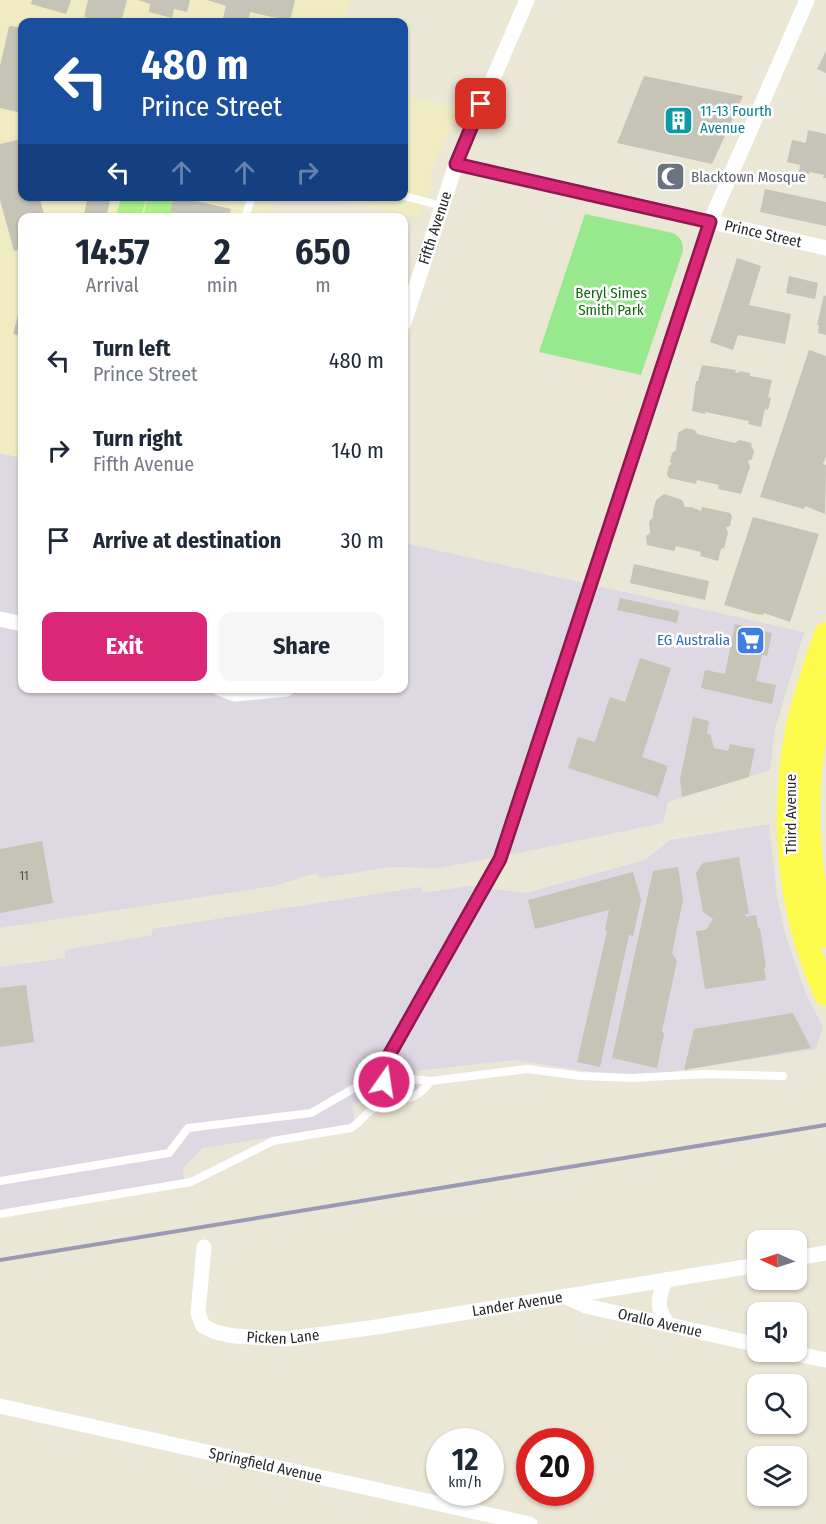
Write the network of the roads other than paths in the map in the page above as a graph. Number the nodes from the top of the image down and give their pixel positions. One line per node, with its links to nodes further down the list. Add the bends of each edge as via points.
1 (527, 0): 3 (street, Fifth Avenue)
2 (807, 0): 6 (street)
3 (456, 164): 5 (street, Fifth Avenue); 6 (street, Prince Street)
4 (408, 197): 5 (lane)
5 (442, 206): 8 (street, Fifth Avenue)
6 (710, 222): 7 (street, Prince Street); 15 (street, via 500,859)
7 (826, 248)
8 (408, 311)
9 (0, 619): 10 (street)
10 (18, 623)
11 (826, 634): 14 (main road, Third Avenue, via 798,727 789,819 798,911)
12 (826, 688): 13 (main road, Third Avenue, via 812,745 807,795 814,890)
13 (826, 936)
14 (826, 994)
15 (383, 1066): 17 (lane, via 403,1078); 18 (lane); 19 (lane, via 358,1086 311,1113 188,1128 169,1153)
16 (783, 1076): 17 (lane, via 705,1074 632,1078 527,1069)
17 (431, 1081): 18 (lane, via 416,1097)
18 (391, 1103): 20 (lane, via 378,1106 351,1128 273,1141 191,1182)
19 (0, 1181)
20 (0, 1214)
21 (204, 1247): 28 (street, Picken Lane, via 198,1313 206,1328 276,1339)
22 (826, 1253): 23 (street)
23 (807, 1256)
24 (747, 1267): 25 (street, Lander Avenue)
25 (666, 1280): 26 (street, Lander Avenue); 27 (street, via 658,1304)
26 (564, 1296): 27 (street, Orallo Avenue, via 586,1306); 28 (street, Lander Avenue)
27 (669, 1325): 29 (street, Orallo Avenue)
28 (369, 1328)
29 (747, 1343)
30 (807, 1356): 31 (street)
31 (826, 1360)
32 (0, 1406): 33 (street, Springfield Avenue)
33 (530, 1524)

